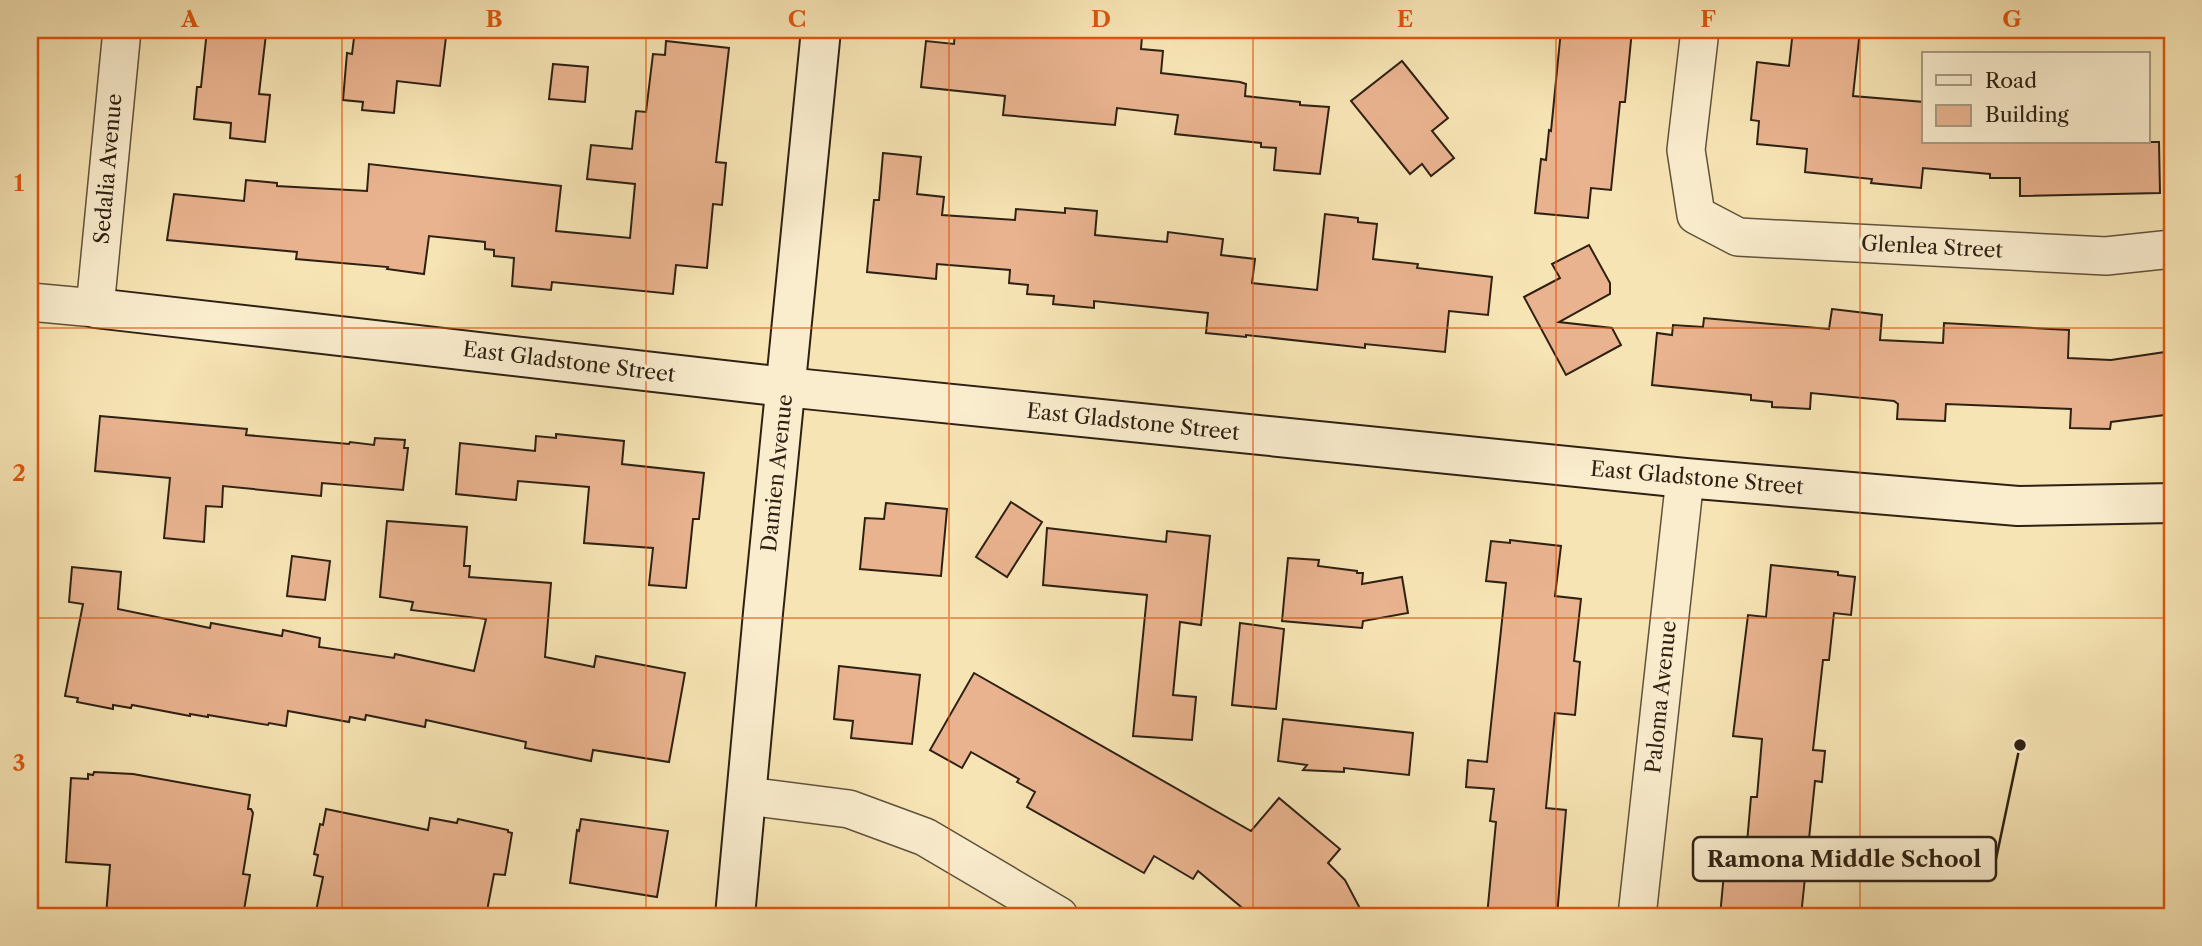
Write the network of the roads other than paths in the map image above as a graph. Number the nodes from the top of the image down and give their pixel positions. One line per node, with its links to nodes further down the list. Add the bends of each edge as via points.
1 (122, 30): 6 (street, Sedalia Avenue)
2 (821, 30): 7 (street, Damien Avenue)
3 (1700, 30): 4 (street, Glenlea Street, via 1686,150 1696,215 1738,237 2106,256)
4 (2172, 248)
5 (30, 302): 6 (street)
6 (95, 308): 7 (street, East Gladstone Street)
7 (786, 387): 8 (street, East Gladstone Street); 10 (street, Damien Avenue)
8 (1685, 478): 9 (street, East Gladstone Street, via 2018,506); 13 (street, Paloma Avenue)
9 (2172, 503)
10 (747, 796): 11 (street, Damien Avenue); 12 (street, via 849,809 925,837)
11 (735, 916)
12 (1059, 916)
13 (1637, 916)

